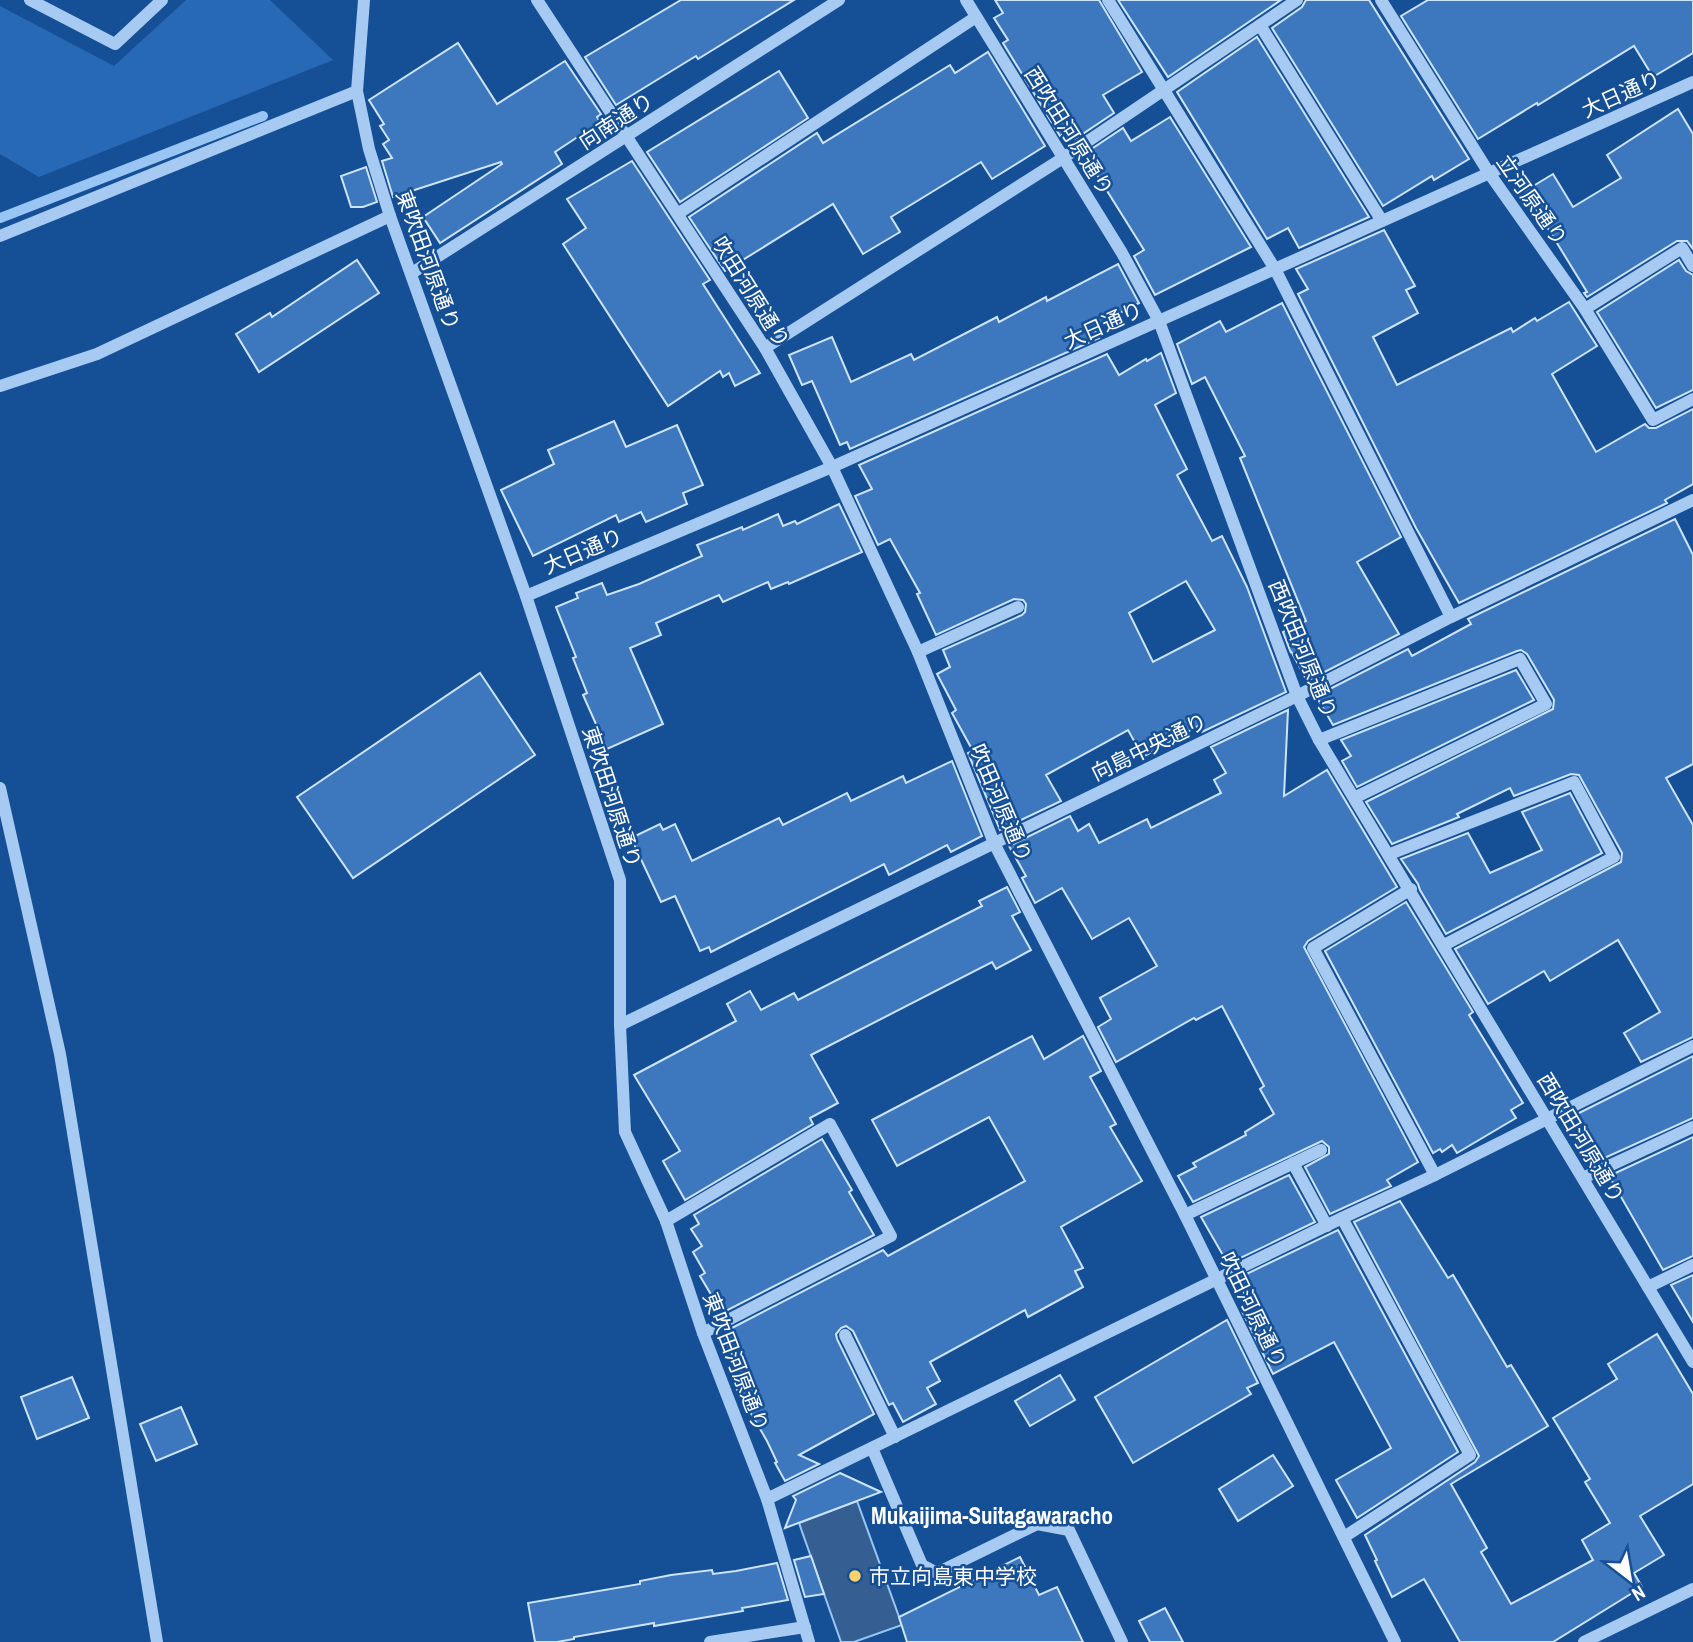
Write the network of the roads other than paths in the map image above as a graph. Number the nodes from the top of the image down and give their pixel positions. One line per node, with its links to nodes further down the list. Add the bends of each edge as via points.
1 (30, 0): 10 (street)
2 (162, 0): 10 (street, via 115,44)
3 (364, 0): 14 (street, 東吹田河原通り)
4 (537, 0): 16 (street, 吹田河原通り)
5 (839, 0): 16 (street, 向南通り)
6 (965, 0): 11 (street, 西吹田河原通り)
7 (1108, 0): 15 (street)
8 (1297, 0): 12 (street)
9 (1381, 0): 18 (street, 立河原通り)
10 (50, 4)
11 (976, 17): 17 (street, 西吹田河原通り); 19 (street)
12 (1259, 25): 15 (street); 21 (street)
13 (1693, 82): 18 (street, 大日通り)
14 (357, 91): 20 (street, 東吹田河原通り); 22 (street)
15 (1163, 91): 17 (street); 24 (street)
16 (628, 136): 19 (street, 吹田河原通り); 25 (street, 向南通り)
17 (1063, 158): 27 (street, 西吹田河原通り); 28 (street)
18 (1489, 173): 21 (street, 大日通り); 26 (street, 立河原通り)
19 (679, 213): 28 (street, 吹田河原通り)
20 (390, 216): 25 (street, 東吹田河原通り); 29 (street, via 97,354)
21 (1382, 221): 24 (street, 大日通り)
22 (0, 236)
23 (1693, 266): 26 (street, via 1682,248)
24 (1275, 269): 27 (street, 大日通り); 35 (street)
25 (412, 273): 33 (street, 東吹田河原通り)
26 (1585, 309): 30 (street, 立河原通り, via 1653,419)
27 (1159, 321): 31 (street, 大日通り); 37 (street, 西吹田河原通り)
28 (765, 348): 31 (street, 吹田河原通り)
29 (0, 386)
30 (1693, 399)
31 (832, 467): 33 (street, 大日通り); 36 (street, 吹田河原通り)
32 (1693, 500): 35 (street, 向島中央通り)
33 (526, 596): 45 (street, 東吹田河原通り, via 620,880)
34 (1018, 607): 36 (street)
35 (1451, 617): 37 (street, 向島中央通り)
36 (918, 652): 41 (street, 吹田河原通り)
37 (1297, 696): 38 (street, 西吹田河原通り); 41 (street, 向島中央通り)
38 (1320, 740): 40 (street, 西吹田河原通り); 40 (street, via 1520,659 1546,704)
39 (0, 788): 69 (street, via 60,1054)
40 (1356, 797): 42 (street, 西吹田河原通り)
41 (994, 843): 45 (street, 向島中央通り); 53 (street, 吹田河原通り)
42 (1390, 854): 43 (street, 西吹田河原通り); 44 (street, via 1574,782 1614,857)
43 (1411, 889): 44 (street, 西吹田河原通り); 51 (street, via 1313,948)
44 (1444, 945): 47 (street, 西吹田河原通り)
45 (620, 1025): 55 (street, 東吹田河原通り, via 625,1132)
46 (1693, 1046): 47 (street)
47 (1546, 1118): 51 (street); 52 (street, 西吹田河原通り)
48 (1693, 1127): 52 (street)
49 (1321, 1150): 50 (street)
50 (1293, 1163): 53 (street); 56 (street)
51 (1435, 1175): 54 (street)
52 (1583, 1178): 59 (street, 西吹田河原通り)
53 (1185, 1215): 58 (street, 吹田河原通り)
54 (1342, 1219): 56 (street); 66 (street, via 1470,1455)
55 (666, 1221): 60 (street, 東吹田河原通り); 60 (street, via 830,1124 891,1236)
56 (1327, 1226): 58 (street)
57 (1693, 1265): 59 (street)
58 (1218, 1281): 63 (street); 66 (street, 吹田河原通り)
59 (1648, 1287): 62 (street, 西吹田河原通り)
60 (703, 1333): 65 (street, 東吹田河原通り)
61 (845, 1335): 63 (street)
62 (1693, 1362)
63 (895, 1437): 64 (street)
64 (872, 1448): 65 (street); 72 (street, via 922,1565 937,1573 1037,1524 1069,1530)
65 (767, 1499): 68 (street, 東吹田河原通り)
66 (1344, 1537): 73 (street, 吹田河原通り)
67 (1693, 1589): 74 (street)
68 (804, 1627): 70 (street); 71 (street, 東吹田河原通り)
69 (156, 1642)
70 (710, 1642)
71 (809, 1642)
72 (1122, 1642)
73 (1395, 1642)
74 (1584, 1642)

